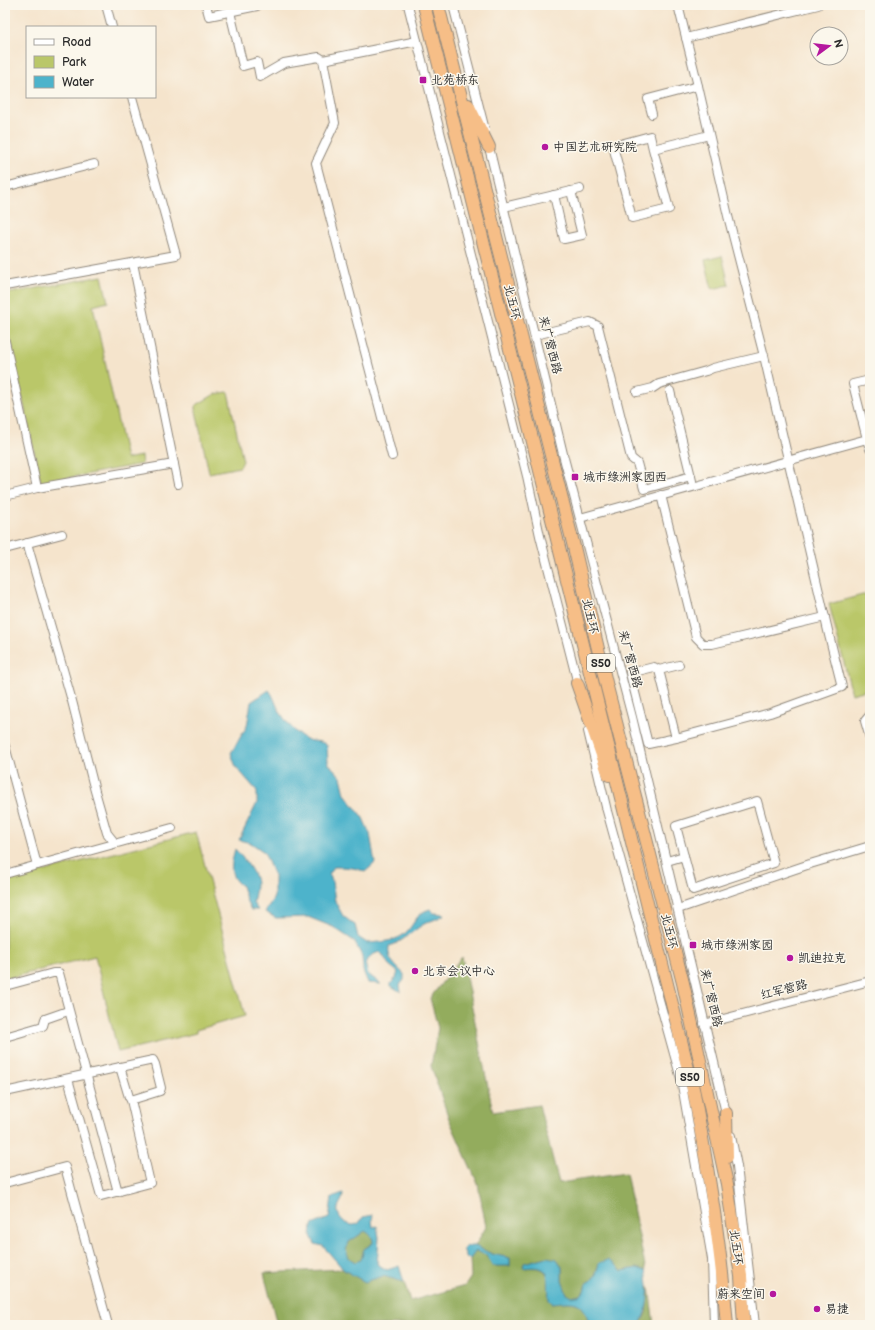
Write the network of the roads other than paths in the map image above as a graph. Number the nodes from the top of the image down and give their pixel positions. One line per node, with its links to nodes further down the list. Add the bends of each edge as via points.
1 (106, 5): 11 (street)
2 (206, 5): 10 (street, via 209,16)
3 (257, 5): 10 (street)
4 (408, 5): 13 (street)
5 (438, 5): 15 (highway, 北五环 / S50)
6 (453, 5): 20 (street, 来广营西路)
7 (678, 5): 12 (street)
8 (818, 5): 12 (street)
9 (424, 6): 62 (highway, 北五环 / S50)
10 (230, 12): 14 (street, via 243,66 257,62 260,77 284,63 319,57)
11 (112, 26)
12 (686, 38): 16 (street)
13 (418, 41): 14 (street); 54 (street)
14 (323, 60): 36 (street, via 335,123 316,163)
15 (458, 84): 20 (highway); 82 (highway, 北五环 / S50, via 683,983)
16 (698, 86): 18 (street, via 648,99); 19 (street)
17 (132, 98): 26 (street, via 176,255)
18 (652, 114)
19 (709, 135): 21 (street); 30 (street)
20 (489, 147): 25 (street, 来广营西路)
21 (653, 149): 21 (street, via 650,136 613,146 632,218 669,209)
22 (94, 164): 23 (street)
23 (5, 188)
24 (554, 195): 24 (street, via 576,190 582,235 564,239); 25 (street)
25 (504, 207): 28 (street, 来广营西路)
26 (133, 263): 27 (street); 38 (street)
27 (5, 286)
28 (535, 335): 43 (street, via 590,322 598,326 631,458 637,463); 47 (street, 来广营西路)
29 (5, 341): 42 (street)
30 (764, 356): 33 (street, via 713,368); 37 (street)
31 (870, 380): 34 (street, via 853,384)
32 (670, 391): 39 (street)
33 (637, 392)
34 (867, 439): 35 (street); 37 (street)
35 (870, 449)
36 (392, 456)
37 (789, 460): 41 (street); 51 (street)
38 (174, 464): 40 (street); 42 (street)
39 (691, 476): 41 (street); 43 (street)
40 (178, 484)
41 (693, 486): 44 (street)
42 (37, 488): 45 (street)
43 (644, 489): 46 (street)
44 (661, 495): 46 (street); 51 (street, via 696,637 703,644)
45 (5, 496)
46 (646, 499): 47 (street)
47 (580, 518): 56 (street, 来广营西路)
48 (62, 534): 49 (street)
49 (27, 544): 50 (street); 63 (street, via 107,833)
50 (5, 549)
51 (825, 617): 58 (street, via 842,686 770,713)
52 (679, 665): 53 (street)
53 (660, 670): 55 (street, via 654,667 630,673); 58 (street)
54 (578, 683): 62 (highway); 85 (street, via 607,811 681,1079 712,1259)
55 (638, 704): 56 (street); 58 (street, via 648,744)
56 (630, 706): 66 (street, 来广营西路)
57 (870, 715): 59 (street, via 865,721)
58 (676, 738)
59 (870, 738)
60 (5, 746): 67 (street)
61 (172, 828): 63 (street)
62 (630, 832): 86 (highway, 北五环 / S50, via 694,1093 712,1193)
63 (115, 843): 67 (street)
64 (870, 846): 69 (street)
65 (684, 856): 65 (street, via 693,890 774,863 757,801 676,826); 66 (street)
66 (667, 861): 69 (street, 来广营西路)
67 (37, 865): 68 (street)
68 (5, 874)
69 (678, 909): 73 (street, 来广营西路)
70 (870, 981): 73 (street, 红军营路)
71 (5, 986): 72 (street, via 59,973)
72 (68, 1011): 74 (street, via 45,1019 43,1026); 76 (street)
73 (704, 1024): 80 (street, 来广营西路)
74 (5, 1037)
75 (120, 1067): 76 (street); 79 (street); 79 (street, via 153,1060 155,1064 160,1091)
76 (86, 1074): 77 (street); 83 (street)
77 (68, 1079): 78 (street); 83 (street, via 101,1196)
78 (5, 1092)
79 (131, 1100): 83 (street, via 150,1184)
80 (726, 1113): 82 (highway); 88 (street, 来广营西路, via 737,1166)
81 (5, 1183): 84 (street, via 65,1167)
82 (727, 1184): 87 (highway, 北五环 / S50, via 741,1276)
83 (118, 1192)
84 (108, 1325)
85 (714, 1325)
86 (727, 1325)
87 (744, 1325)
88 (755, 1325)

